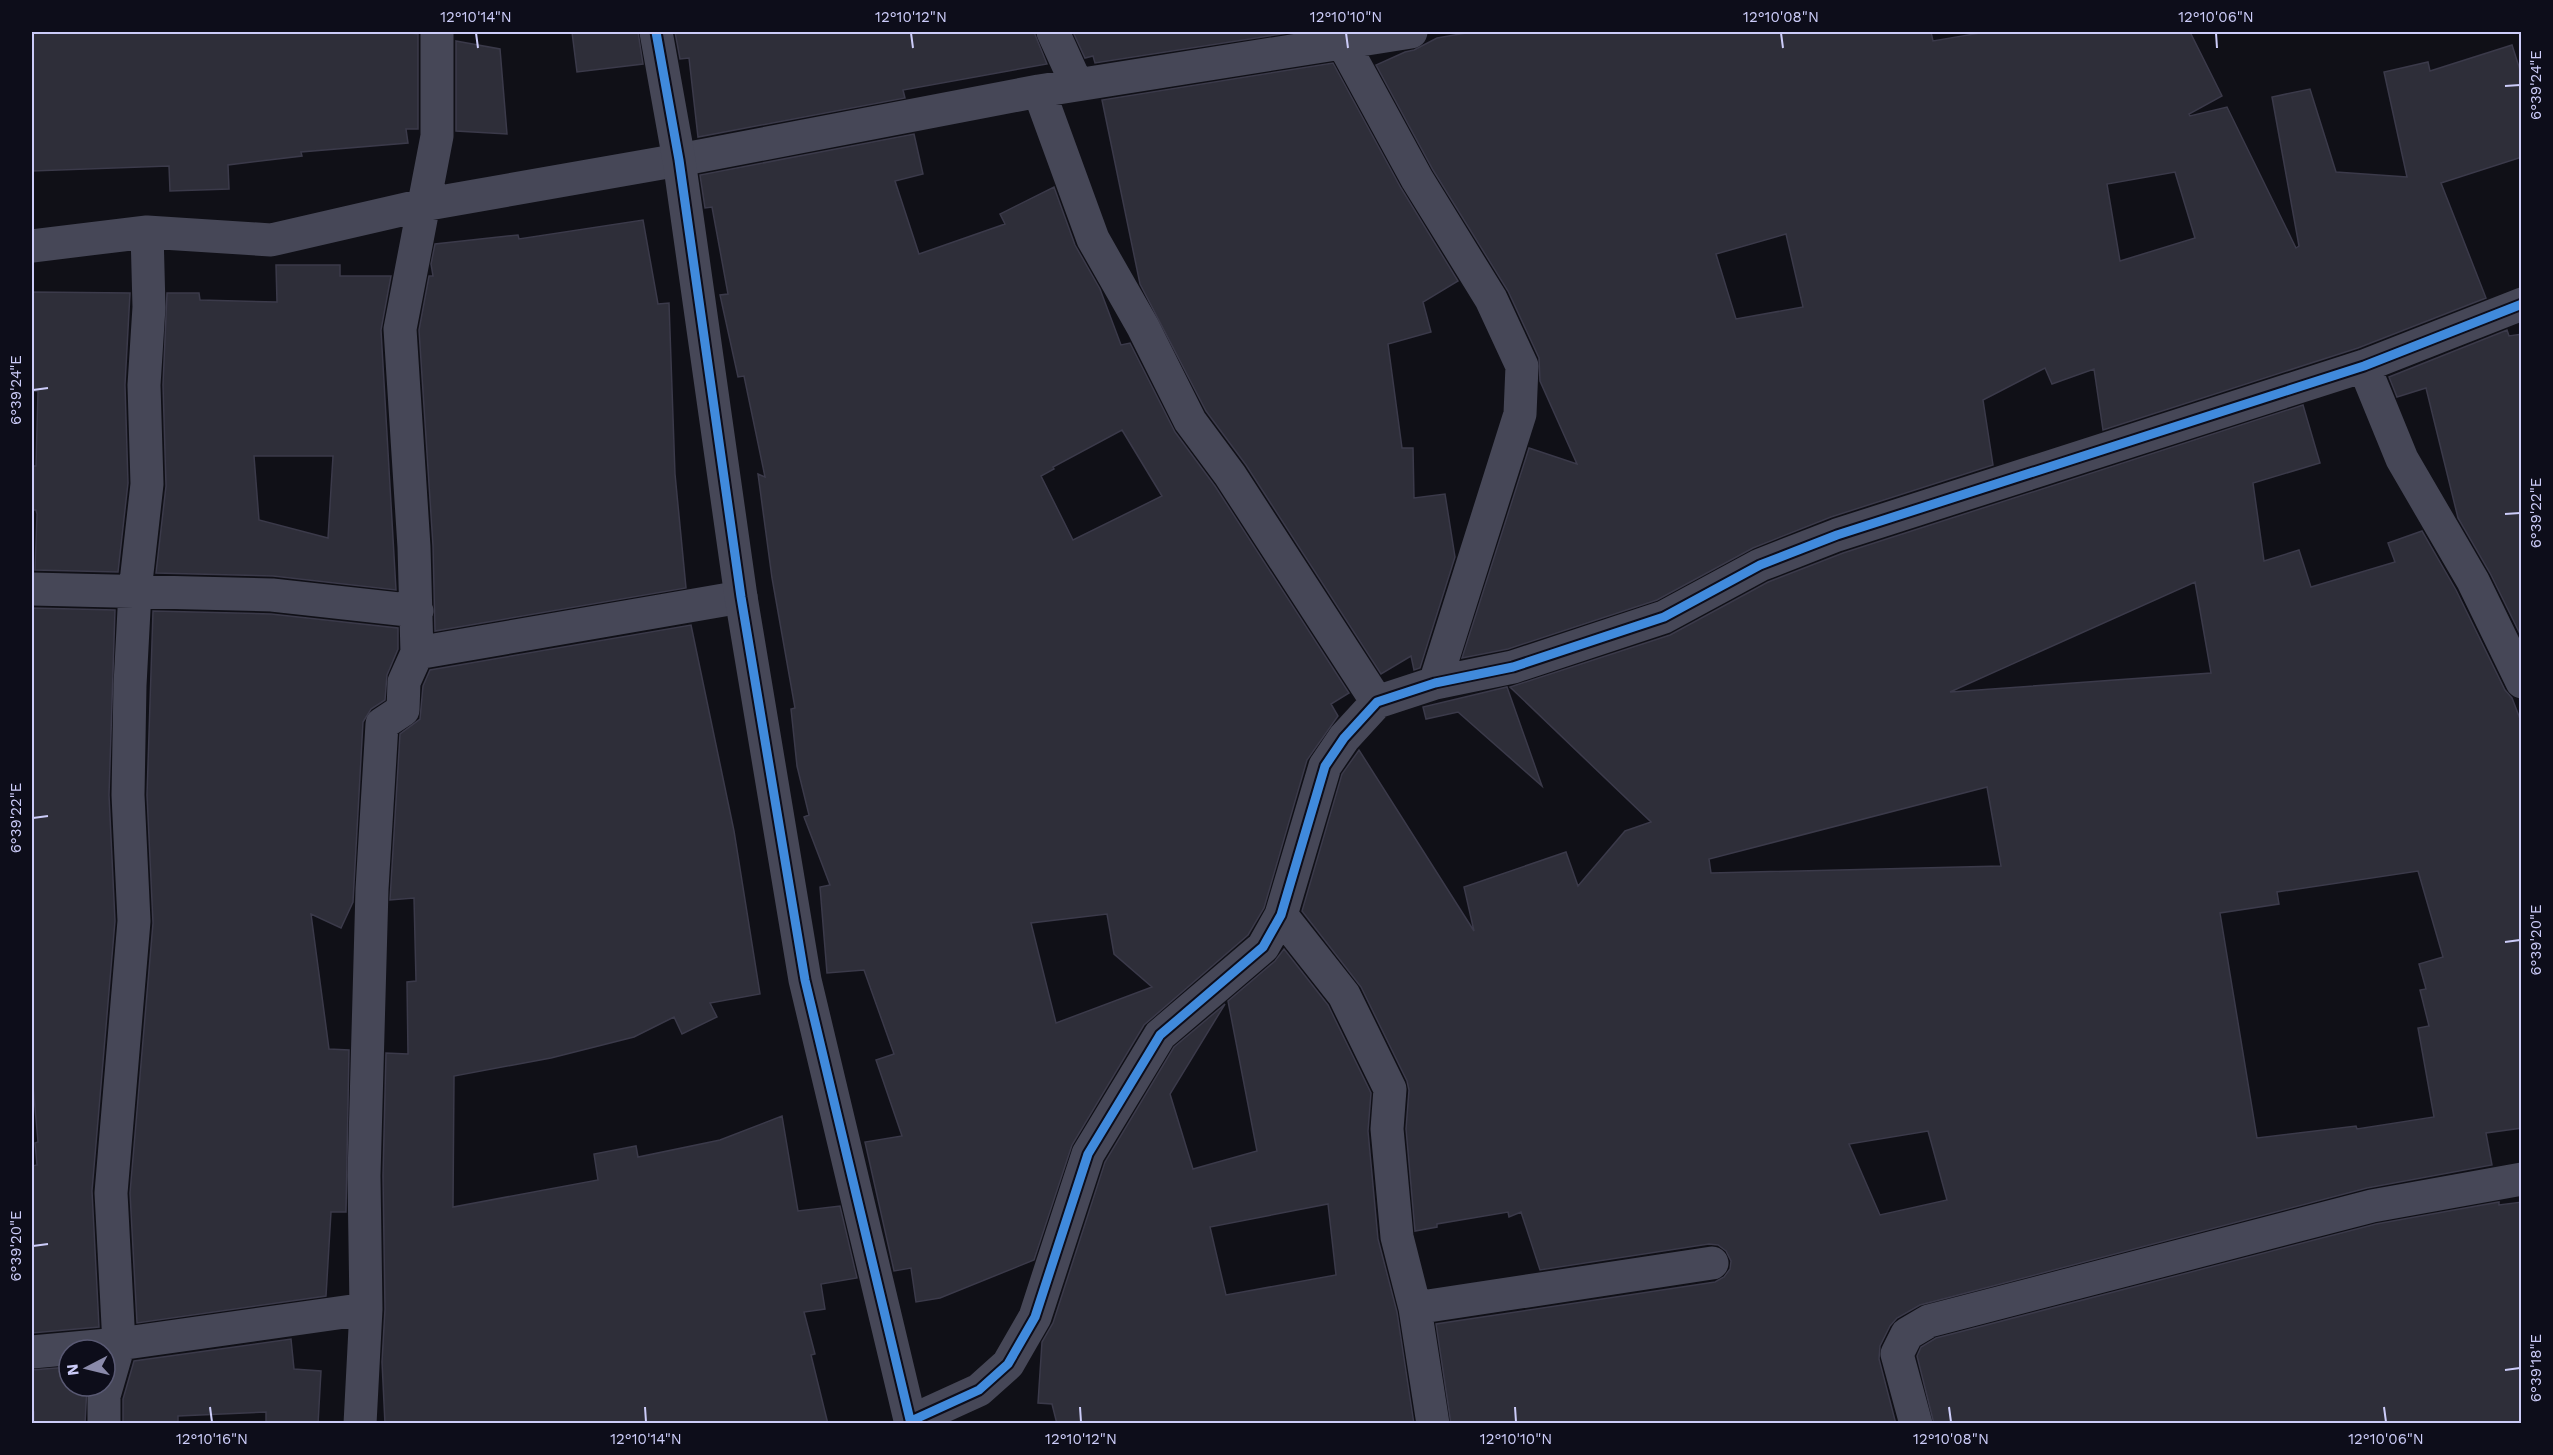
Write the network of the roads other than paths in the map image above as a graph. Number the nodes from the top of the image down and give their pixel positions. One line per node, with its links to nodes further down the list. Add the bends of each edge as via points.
1 (437, 32): 9 (street, via 437,136)
2 (656, 32): 8 (street)
3 (1053, 32): 6 (street)
4 (1411, 32): 5 (street)
5 (1340, 37): 6 (street); 20 (street, via 1416,179 1491,298 1522,366 1520,414)
6 (1077, 85): 7 (street)
7 (1039, 91): 8 (street); 21 (street, via 1093,239 1190,421 1230,475)
8 (679, 160): 9 (street); 16 (street)
9 (423, 206): 10 (street, via 271,240); 17 (street, via 400,328)
10 (147, 232): 11 (street); 15 (street, via 147,484)
11 (32, 246)
12 (2522, 304): 13 (street)
13 (2364, 366): 19 (street, via 2402,459 2473,581); 20 (street, via 1837,535 1760,565 1664,617 1513,667)
14 (32, 589): 15 (street)
15 (135, 591): 17 (street, via 272,595); 27 (street, via 128,795 134,921 111,1193)
16 (741, 597): 18 (street); 29 (street, via 805,980)
17 (417, 611): 18 (street)
18 (417, 653): 26 (street, via 404,682 403,710 382,724 381,735 364,1152)
19 (2522, 682)
20 (1435, 683): 21 (street)
21 (1377, 702): 22 (street, via 1325,766)
22 (1281, 915): 25 (street, via 1344,995 1390,1089 1387,1129 1397,1238); 29 (street, via 1263,946 1160,1035 1088,1154 1035,1317 1008,1364 979,1390)
23 (2522, 1179): 33 (street, via 2372,1206 1929,1321 1907,1334 1897,1354)
24 (1712, 1263): 25 (street)
25 (1415, 1308): 32 (street)
26 (366, 1309): 27 (street); 31 (street)
27 (119, 1344): 28 (street); 30 (street, via 104,1396)
28 (32, 1352)
29 (911, 1422)
30 (104, 1424)
31 (360, 1424)
32 (1433, 1424)
33 (1916, 1424)

